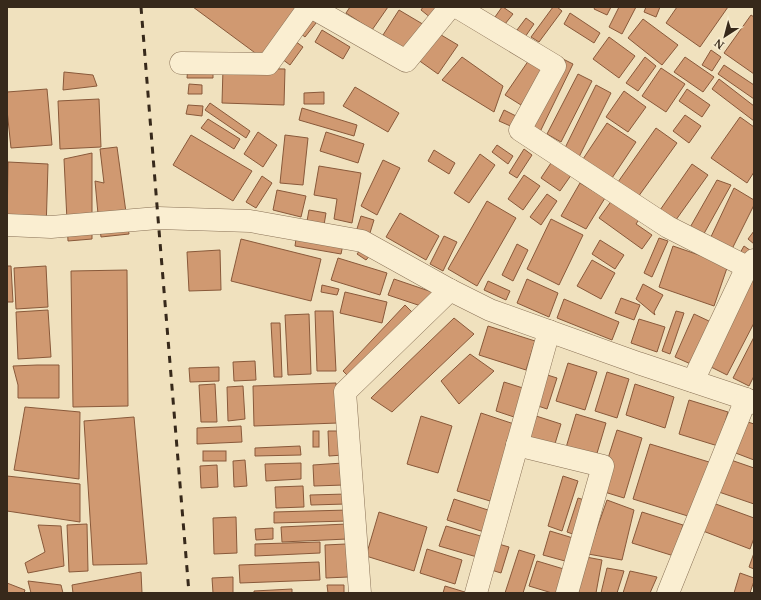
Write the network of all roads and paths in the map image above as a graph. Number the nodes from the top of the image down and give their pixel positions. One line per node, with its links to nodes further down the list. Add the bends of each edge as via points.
1 (310, 7): 2 (street, via 406,61); 4 (street, via 268,64)
2 (450, 7)
3 (457, 7): 6 (street, via 555,66 520,130 668,227)
4 (181, 62)
5 (7, 225): 7 (street, via 51,227 158,218 250,221 362,241)
6 (751, 264): 9 (street)
7 (450, 290): 8 (street, via 490,310); 12 (street, via 345,392)
8 (548, 331): 9 (street); 11 (street)
9 (693, 381): 10 (street)
10 (750, 401): 15 (street)
11 (517, 445): 13 (street); 14 (street, via 603,466)
12 (360, 593)
13 (476, 593)
14 (567, 593)
15 (668, 593)

